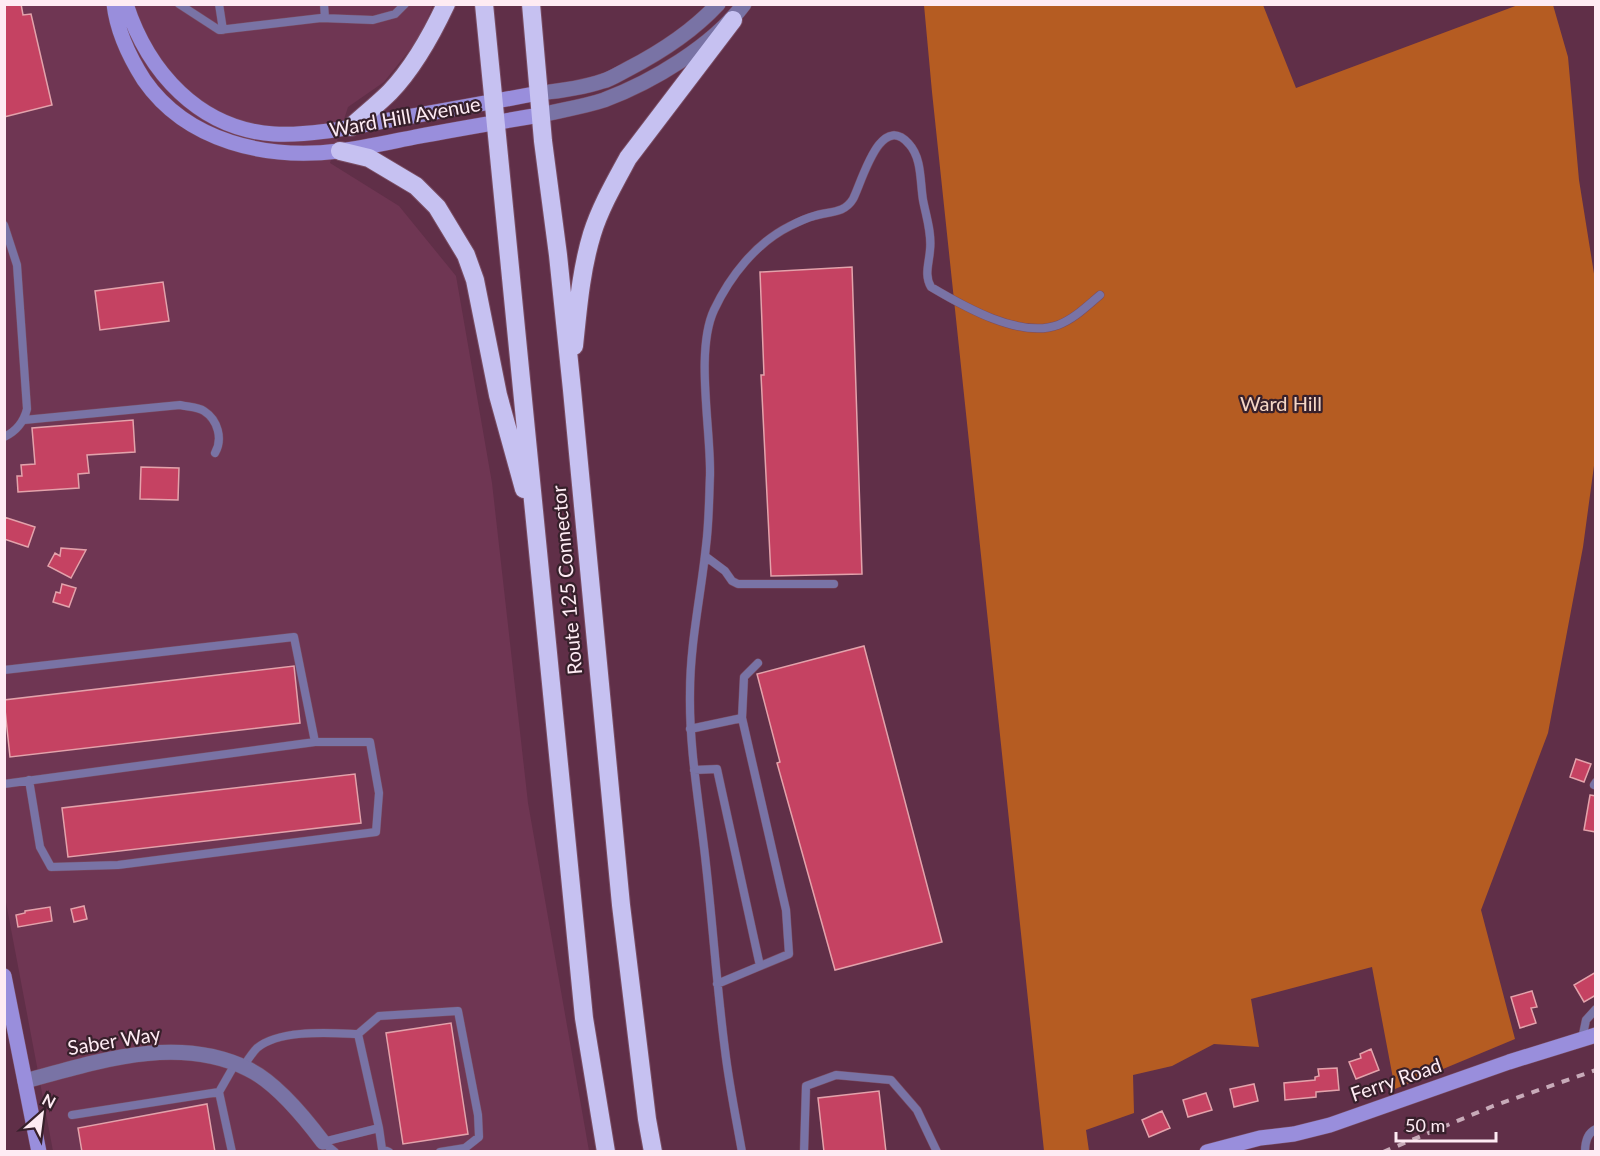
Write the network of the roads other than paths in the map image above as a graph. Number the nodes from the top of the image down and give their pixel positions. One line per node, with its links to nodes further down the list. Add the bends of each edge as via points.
1 (114, 4): 20 (street, Ward Hill Avenue, via 138,70 172,112 206,132 248,147 279,152)
2 (126, 4): 19 (street, Ward Hill Avenue, via 139,40 163,75 179,93 209,113 228,123 271,134)
3 (179, 4): 14 (lane)
4 (219, 4): 14 (lane)
5 (324, 4): 12 (lane)
6 (405, 4): 12 (lane, via 395,14 373,20)
7 (446, 4): 19 (highway, via 406,72)
8 (484, 4): 16 (highway, Route 125 Connector)
9 (531, 4): 15 (highway, Route 125 Connector)
10 (718, 4): 15 (street, Ward Hill Avenue, via 676,41 605,81)
11 (744, 4): 13 (street, Ward Hill Avenue)
12 (325, 18): 14 (lane)
13 (733, 20): 17 (street, Ward Hill Avenue, via 638,86 601,101); 23 (highway, via 628,158 592,233 582,274)
14 (223, 30)
15 (539, 93): 16 (street, Ward Hill Avenue); 17 (highway, Route 125 Connector)
16 (494, 102): 18 (highway, Route 125 Connector); 19 (street, Ward Hill Avenue)
17 (540, 116): 18 (street, Ward Hill Avenue); 23 (highway, Route 125 Connector)
18 (496, 122): 20 (street, Ward Hill Avenue); 27 (highway, Route 125 Connector)
19 (351, 127)
20 (340, 151): 27 (highway, via 369,158 416,186 443,215 466,255 475,280 506,428)
21 (4, 225): 24 (lane, via 17,265 27,409)
22 (1100, 295): 28 (lane, via 1074,317 1044,328 1020,327 986,316 931,288 927,281 929,230 917,160 902,138 885,138 873,153 849,205 789,226 768,240 725,289 712,314 705,340 710,473)
23 (571, 377): 56 (highway, Route 125 Connector, via 623,926)
24 (24, 420): 25 (lane); 26 (lane, via 180,405 202,410 213,419 219,447)
25 (4, 437)
26 (215, 453)
27 (537, 532): 55 (highway, Route 125 Connector, via 584,1018)
28 (705, 556): 29 (lane, via 738,584); 33 (lane, via 692,659)
29 (834, 584)
30 (758, 663): 32 (lane, via 744,677)
31 (4, 670): 34 (lane, via 294,637)
32 (742, 718): 33 (lane); 38 (lane, via 786,910 789,954)
33 (690, 729): 35 (lane)
34 (315, 742): 36 (lane); 36 (lane, via 370,742 380,793 376,832 118,865 51,867 40,847)
35 (694, 770): 38 (lane, via 717,769); 40 (lane)
36 (29, 780): 37 (lane)
37 (4, 784)
38 (760, 966): 40 (lane)
39 (4, 976): 45 (street)
40 (717, 984): 57 (lane)
41 (1596, 1009): 43 (lane, via 1586,1020)
42 (358, 1034): 44 (lane, via 305,1034 278,1039 258,1048); 48 (lane); 54 (lane, via 379,1016 459,1011 480,1137 465,1148)
43 (1589, 1037): 60 (street, Ferry Road, via 1330,1125)
44 (239, 1065): 45 (street, Saber Way, via 190,1052 151,1053 103,1060); 46 (lane); 50 (street, Saber Way, via 267,1083 304,1117)
45 (25, 1081): 51 (street)
46 (219, 1092): 47 (lane); 52 (lane)
47 (72, 1115)
48 (379, 1128): 50 (lane); 53 (lane, via 382,1149)
49 (1596, 1129): 61 (lane, via 1585,1144)
50 (325, 1148)
51 (39, 1152)
52 (232, 1152)
53 (389, 1152)
54 (440, 1152)
55 (606, 1152)
56 (653, 1152)
57 (742, 1152)
58 (804, 1152): 59 (lane, via 806,1086 836,1075 891,1080 917,1110)
59 (937, 1152)
60 (1207, 1152)
61 (1586, 1152)

